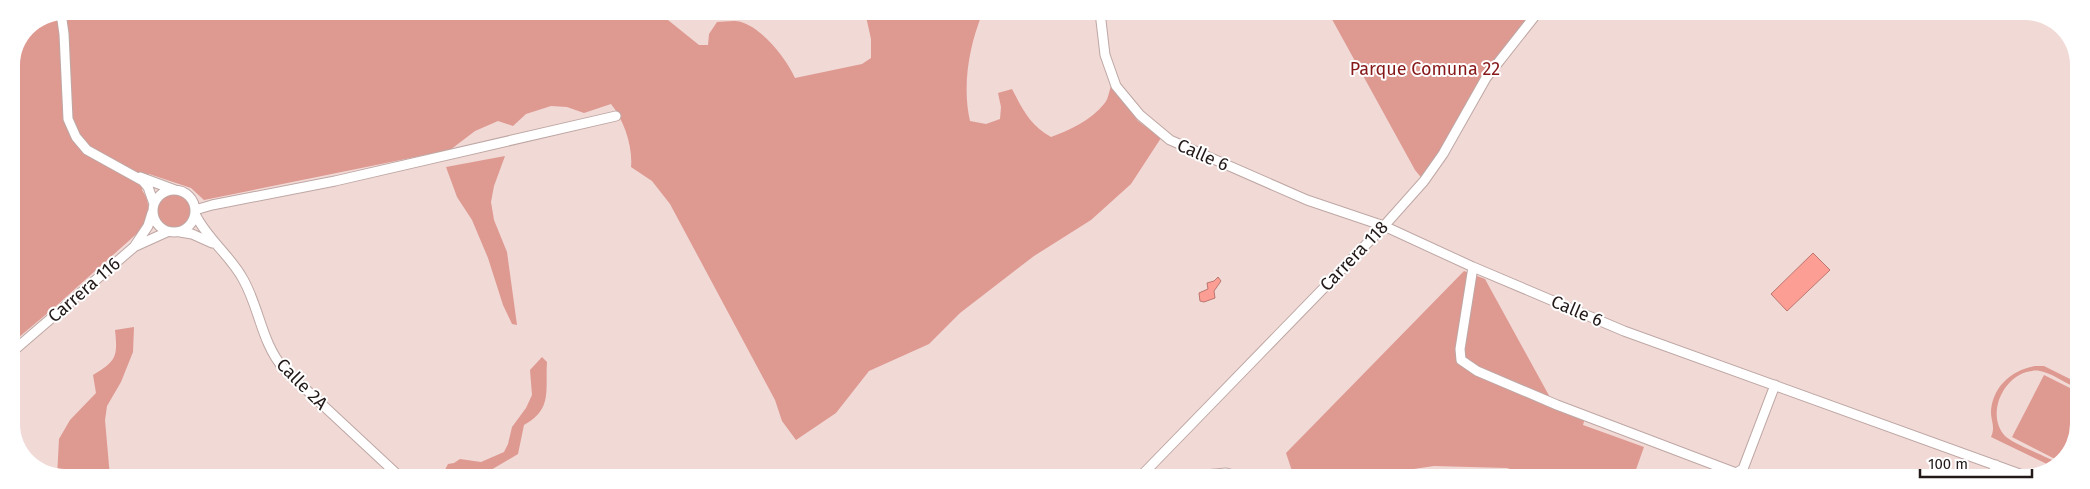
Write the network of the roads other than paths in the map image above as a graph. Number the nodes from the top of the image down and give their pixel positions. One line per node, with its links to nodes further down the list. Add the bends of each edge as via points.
1 (61, 20): 5 (street, via 68,119 76,136 88,150)
2 (1101, 20): 9 (street, Calle 6, via 1105,55 1116,86 1140,115 1170,140 1307,200)
3 (1532, 20): 9 (street, Carrera 118, via 1486,78 1424,181)
4 (616, 116): 8 (street)
5 (135, 176): 6 (street); 7 (street, via 148,187)
6 (174, 190): 7 (street, via 160,195); 8 (street, via 186,193)
7 (153, 209): 10 (street, via 157,225); 13 (street, Carrera 116, via 148,226)
8 (195, 209): 11 (street, via 190,226); 12 (street, Calle 2A)
9 (1384, 226): 14 (street, Calle 6); 19 (street, Carrera 118)
10 (167, 232): 11 (street); 13 (street, Carrera 116)
11 (180, 232): 12 (street, Calle 2A)
12 (216, 246): 18 (street, Calle 2A, via 243,280 273,356)
13 (134, 247): 15 (street, Carrera 116)
14 (1473, 268): 16 (street, Calle 6, via 1624,331); 20 (street, via 1460,348 1461,360 1477,371 1566,408)
15 (20, 345)
16 (1775, 385): 17 (street, Calle 6); 21 (street)
17 (1996, 465): 22 (street); 23 (street, Calle 6)
18 (391, 469)
19 (1149, 469)
20 (1726, 469)
21 (1743, 469)
22 (1994, 469)
23 (2007, 469)

